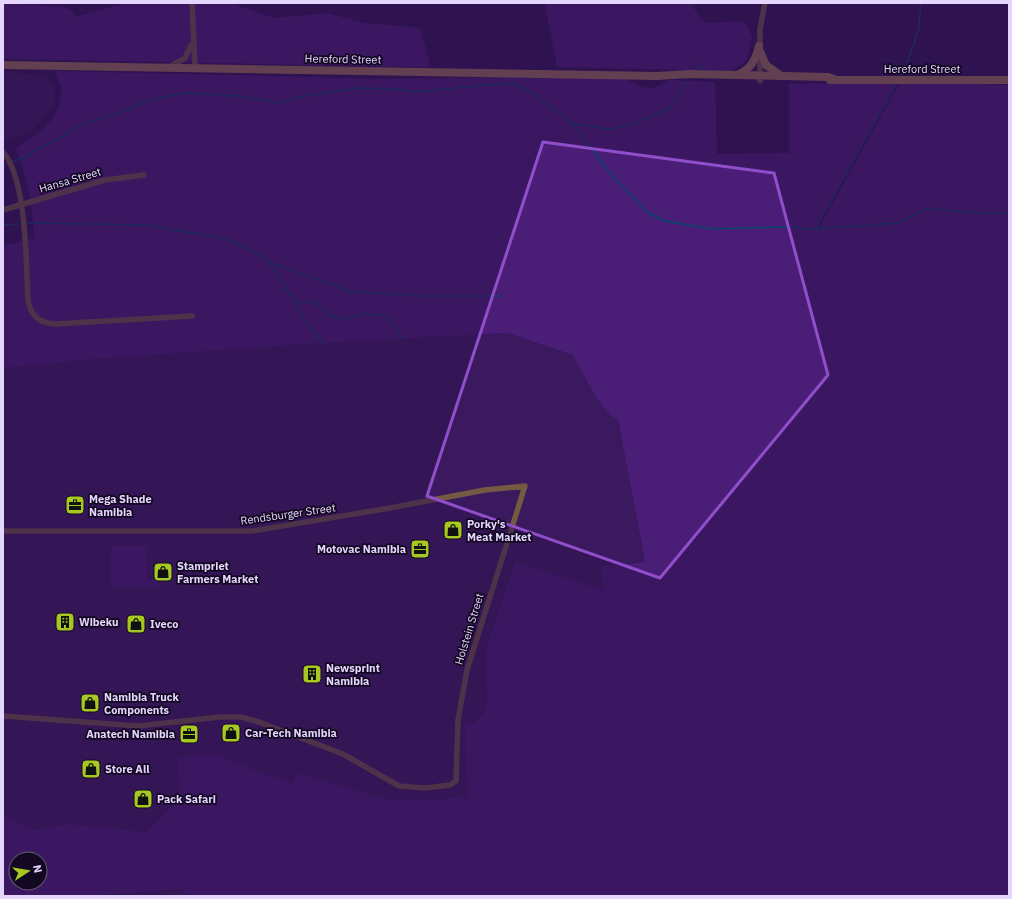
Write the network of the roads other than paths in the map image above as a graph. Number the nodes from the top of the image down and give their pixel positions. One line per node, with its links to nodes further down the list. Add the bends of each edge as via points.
1 (192, 3): 3 (street)
2 (765, 3): 4 (street)
3 (192, 41): 6 (street); 7 (street, via 186,58)
4 (759, 48): 8 (main road, via 758,55 751,65 744,72); 10 (main road, via 766,65); 11 (street)
5 (3, 65): 7 (main road, Hereford Street)
6 (195, 67): 7 (main road, Hereford Street); 9 (main road, Hereford Street)
7 (167, 68)
8 (734, 75): 9 (main road, Hereford Street); 11 (main road, Hereford Street)
9 (682, 76): 11 (main road, Hereford Street)
10 (782, 76): 11 (main road, Hereford Street); 12 (main road, Hereford Street)
11 (759, 78): 12 (main road, Hereford Street)
12 (834, 79): 13 (main road, Hereford Street)
13 (1009, 80)
14 (3, 152): 16 (street, via 12,168)
15 (144, 175): 16 (street, Hansa Street, via 105,180)
16 (21, 204): 17 (street, Hansa Street); 18 (street, via 28,300 32,313 40,321 55,324)
17 (3, 210)
18 (192, 316)
19 (525, 486): 20 (street, Rendsburger Street, via 484,490 252,530); 21 (street, Holstein Street, via 467,670 458,720 456,781 450,785 425,788 399,786 343,754 259,722 241,718 220,717 138,726)
20 (3, 531)
21 (3, 716)

